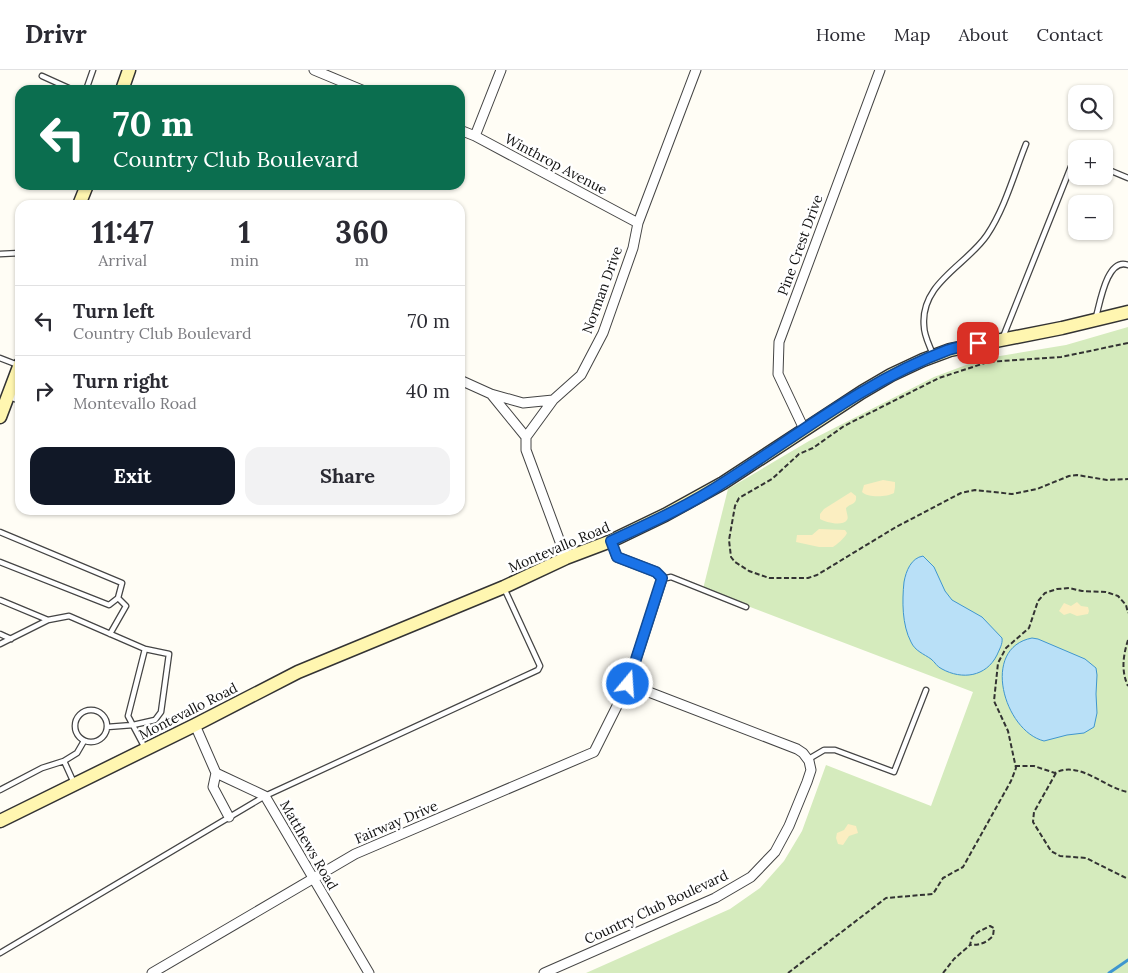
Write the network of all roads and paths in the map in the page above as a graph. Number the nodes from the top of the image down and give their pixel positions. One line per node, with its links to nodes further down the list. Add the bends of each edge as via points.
1 (93, 70): 9 (lane)
2 (129, 70): 10 (main road)
3 (314, 70): 11 (street)
4 (501, 70): 13 (street)
5 (696, 70): 18 (street, Norman Drive)
6 (880, 70): 34 (street, Pine Crest Drive, via 778,342 778,374)
7 (42, 76): 8 (lane)
8 (62, 85)
9 (88, 85)
10 (124, 85)
11 (350, 85)
12 (465, 132): 13 (street, Winthrop Avenue)
13 (474, 136): 18 (street, Winthrop Avenue)
14 (1026, 144): 26 (lane, via 986,236 975,250 946,274 929,300 924,328)
15 (1113, 172): 17 (lane)
16 (1068, 174): 24 (lane)
17 (1128, 178)
18 (638, 223): 32 (street, Norman Drive, via 633,248 604,333 581,375)
19 (15, 253): 20 (lane)
20 (0, 254)
21 (1128, 265): 23 (lane, via 1117,264 1113,268)
22 (1128, 312): 23 (main road, Montevallo Road)
23 (1095, 321): 24 (main road, Montevallo Road)
24 (1002, 339): 26 (main road, Montevallo Road)
25 (1128, 343): 36 (path, via 1061,357 988,362 940,378 858,418 799,454 772,479 739,498 729,548 734,562 769,578 808,578 962,493 975,490 1012,494 1037,490 1077,475 1107,480)
26 (933, 356): 34 (main road, Montevallo Road, via 891,375)
27 (0, 358): 28 (lane)
28 (15, 363)
29 (465, 382): 30 (street)
30 (491, 394): 32 (street, via 523,403); 35 (street)
31 (14, 397): 33 (main road)
32 (553, 400): 35 (street, Norman Drive)
33 (0, 417)
34 (804, 429): 38 (main road, Montevallo Road, via 723,483)
35 (526, 437): 39 (street, via 526,450)
36 (1128, 479)
37 (0, 532): 43 (lane, via 122,583)
38 (611, 541): 39 (main road, Montevallo Road); 41 (street, via 617,557 656,572)
39 (566, 558): 42 (main road, Montevallo Road)
40 (0, 562): 43 (lane, via 108,605)
41 (662, 578): 45 (lane, via 671,577); 54 (street)
42 (504, 587): 58 (main road, Montevallo Road, via 298,672); 70 (lane, via 540,666 538,670)
43 (118, 598): 49 (lane, via 126,606)
44 (0, 600): 47 (lane)
45 (746, 607)
46 (1128, 613): 64 (path, via 1118,596 1106,592 1057,589 1045,593 1038,602 1029,628 1006,648 998,663 994,701 1008,731)
47 (48, 620): 49 (lane, via 70,616); 50 (lane)
48 (0, 634): 50 (lane)
49 (110, 634): 53 (lane)
50 (11, 639): 52 (lane)
51 (1128, 640): 55 (path, via 1123,664)
52 (0, 644)
53 (145, 650): 57 (lane, via 128,716); 57 (lane, via 169,654 161,712 155,720)
54 (628, 684): 63 (street, via 797,749); 74 (street, Fairway Drive, via 594,752 355,854)
55 (1128, 686)
56 (926, 690): 63 (lane, via 894,772 835,750 824,750)
57 (133, 725): 59 (lane); 61 (lane)
58 (195, 725): 61 (main road, Montevallo Road); 65 (street)
59 (107, 727): 60 (lane, via 99,740); 60 (lane, via 100,713 90,710 80,714 75,729)
60 (84, 740): 62 (lane, via 77,753)
61 (146, 750): 67 (main road, Montevallo Road)
62 (64, 760): 67 (lane); 68 (lane)
63 (807, 760): 79 (street, Country Club Boulevard, via 811,770 808,782 789,826 775,852 751,877 715,898)
64 (1015, 766): 66 (path, via 1034,766); 80 (path, via 1011,782 963,867 944,878 933,894 886,898)
65 (216, 772): 70 (street, Matthews Road); 71 (street, via 213,787)
66 (1056, 773): 69 (path, via 1071,769); 73 (path, via 1034,812 1033,822 1051,852 1086,858)
67 (74, 785): 72 (main road, Montevallo Road)
68 (0, 790)
69 (1128, 792)
70 (265, 796): 71 (lane); 74 (street, Matthews Road)
71 (229, 816): 76 (lane)
72 (0, 821)
73 (1128, 879)
74 (313, 880): 77 (street, Fairway Drive); 78 (street, Matthews Road)
75 (970, 945): 75 (path, via 987,942 993,936 994,928 990,926 978,932); 81 (path)
76 (0, 953)
77 (152, 973)
78 (369, 973)
79 (544, 973)
80 (788, 973)
81 (943, 973)

